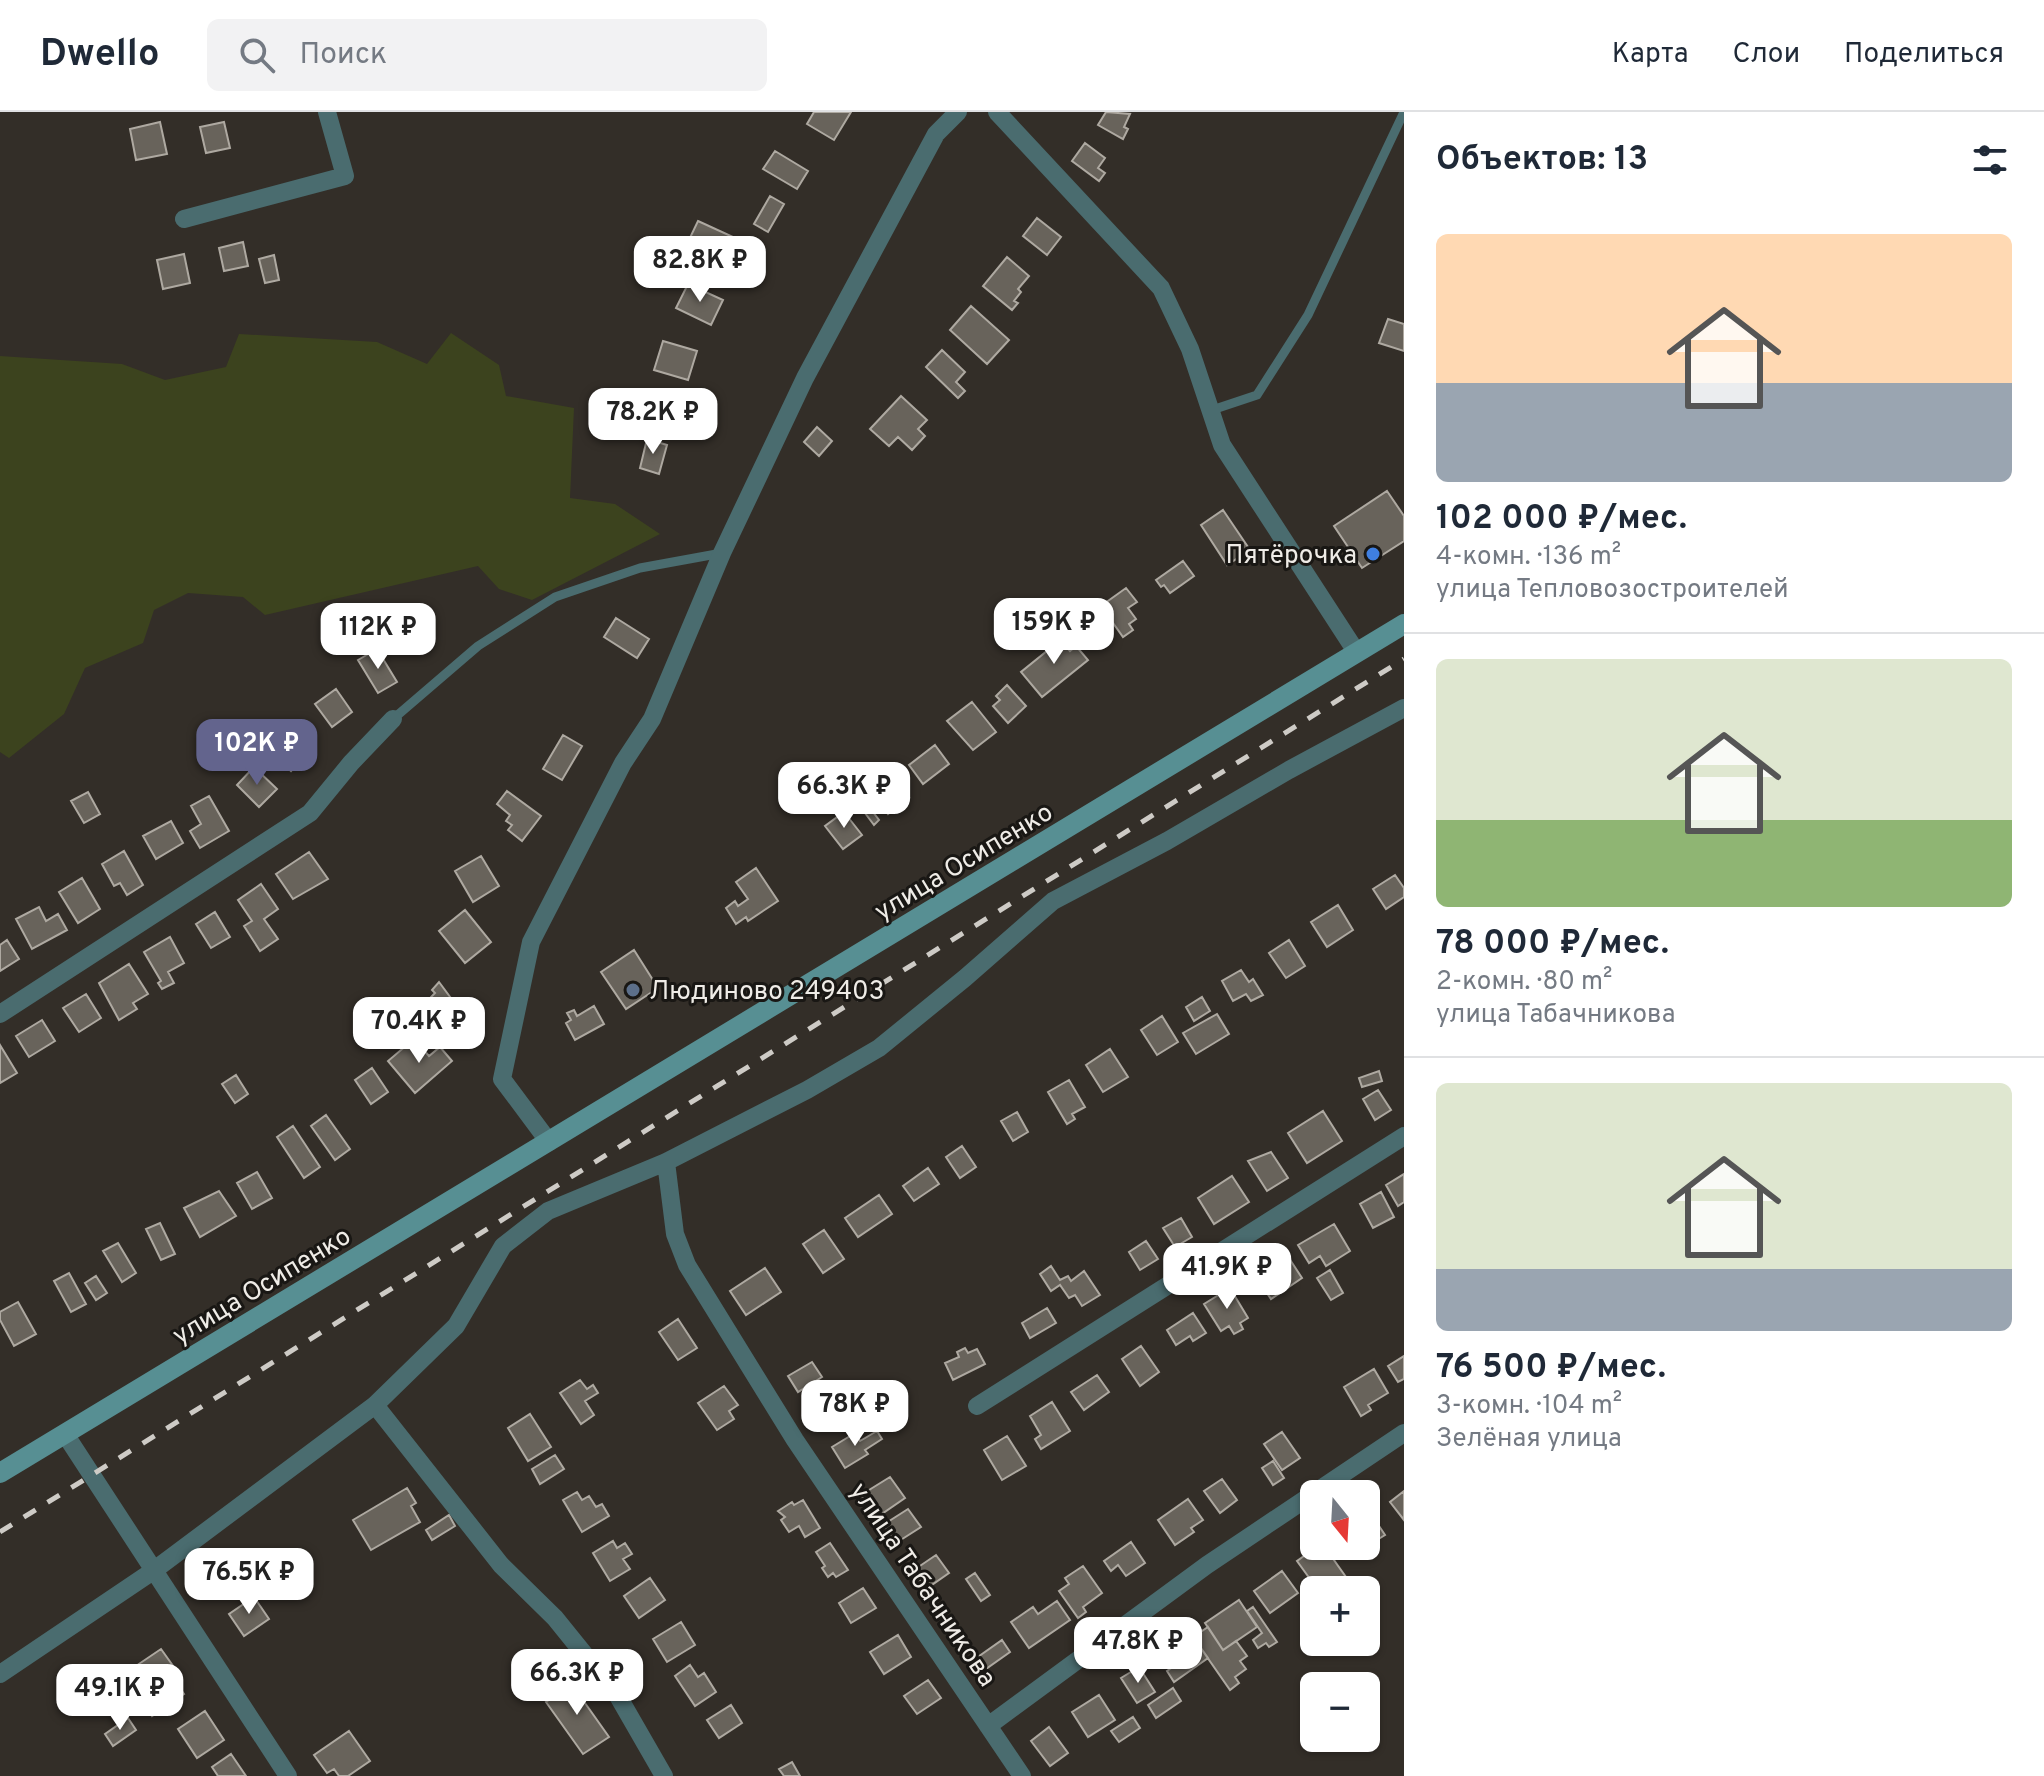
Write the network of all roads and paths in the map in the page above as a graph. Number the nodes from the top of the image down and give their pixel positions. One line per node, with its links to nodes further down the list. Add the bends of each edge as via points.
1 (327, 112): 5 (street, via 345,176)
2 (958, 112): 7 (street, via 936,134 805,378)
3 (997, 112): 6 (street, via 1161,288)
4 (1404, 112): 6 (lane, via 1308,315 1274,369 1257,395)
5 (184, 219)
6 (1212, 410): 9 (street, via 1222,445)
7 (722, 553): 11 (lane, via 640,568 555,597 478,646); 14 (street, via 652,719 623,763 531,942 502,1079)
8 (1404, 624): 9 (street, улица Осипенко)
9 (1357, 653): 14 (street, улица Осипенко)
10 (1404, 708): 15 (street, via 1053,901 879,1048)
11 (393, 719): 12 (street, via 310,813)
12 (0, 1014)
13 (1404, 1136): 17 (street)
14 (549, 1142): 19 (street, улица Осипенко)
15 (666, 1162): 16 (street, via 548,1211 503,1246 456,1326); 23 (street, улица Табачникова, via 675,1234 687,1265 795,1440)
16 (375, 1405): 21 (street); 25 (street, via 501,1565 555,1618 618,1696)
17 (977, 1406)
18 (1404, 1433): 23 (street, via 1207,1565)
19 (65, 1434): 20 (street, улица Осипенко); 21 (street)
20 (0, 1473)
21 (153, 1571): 22 (street); 24 (street)
22 (0, 1674)
23 (988, 1726): 26 (street, улица Табачникова)
24 (288, 1776)
25 (664, 1776)
26 (1022, 1776)

